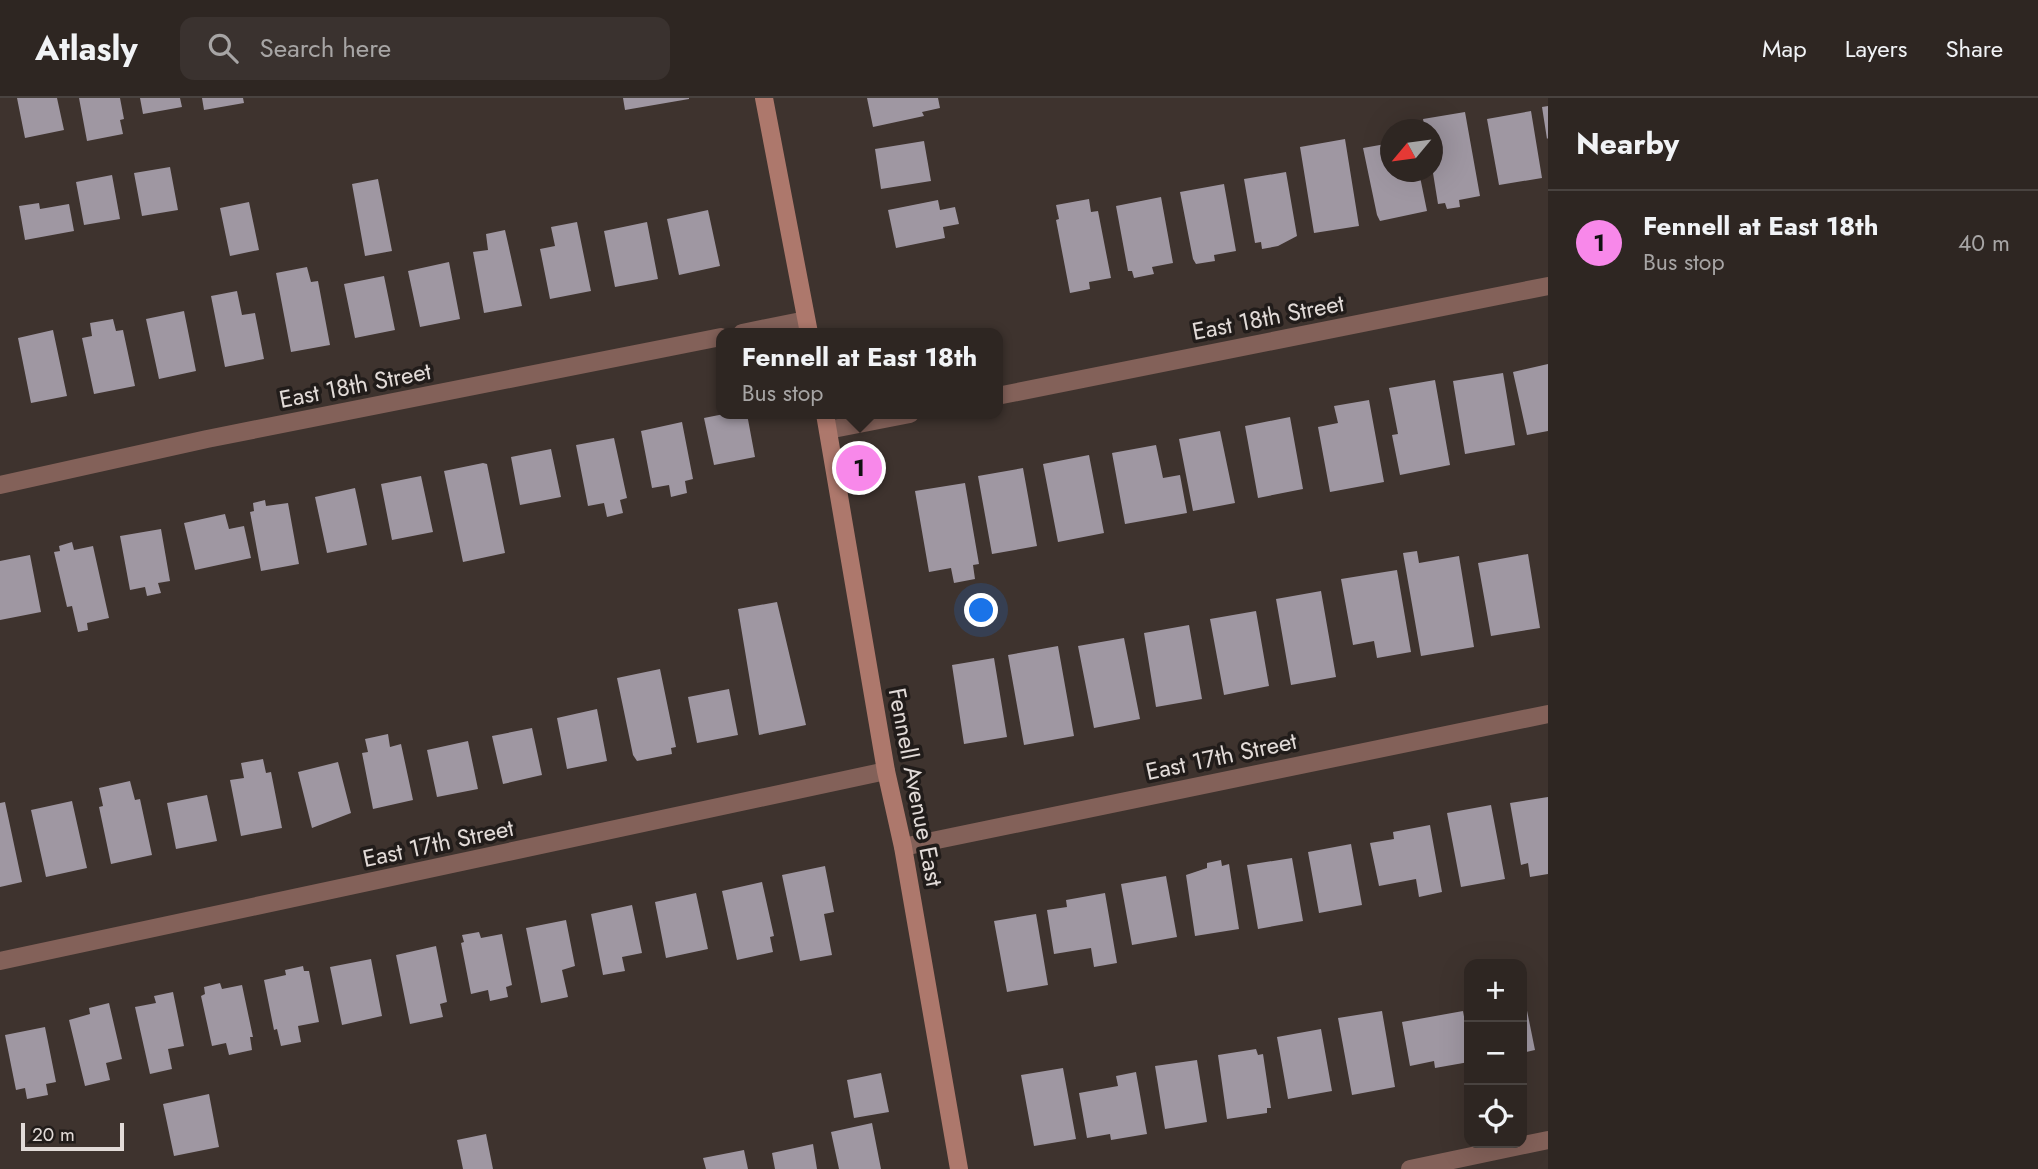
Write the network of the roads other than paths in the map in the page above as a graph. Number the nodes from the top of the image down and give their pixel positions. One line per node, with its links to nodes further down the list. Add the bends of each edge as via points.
1 (764, 98): 3 (main road)
2 (1548, 286): 5 (street, East 18th Street)
3 (808, 327)
4 (716, 338): 8 (street, East 18th Street)
5 (1003, 395)
6 (857, 419): 7 (street)
7 (826, 422): 10 (main road, Fennell Avenue East)
8 (0, 485)
9 (1548, 714): 11 (street, East 17th Street)
10 (887, 771): 11 (main road, Fennell Avenue East); 12 (street, East 17th Street)
11 (903, 847): 14 (main road, Fennell Avenue East)
12 (0, 961)
13 (1548, 1140): 15 (street)
14 (960, 1169)
15 (1410, 1169)

